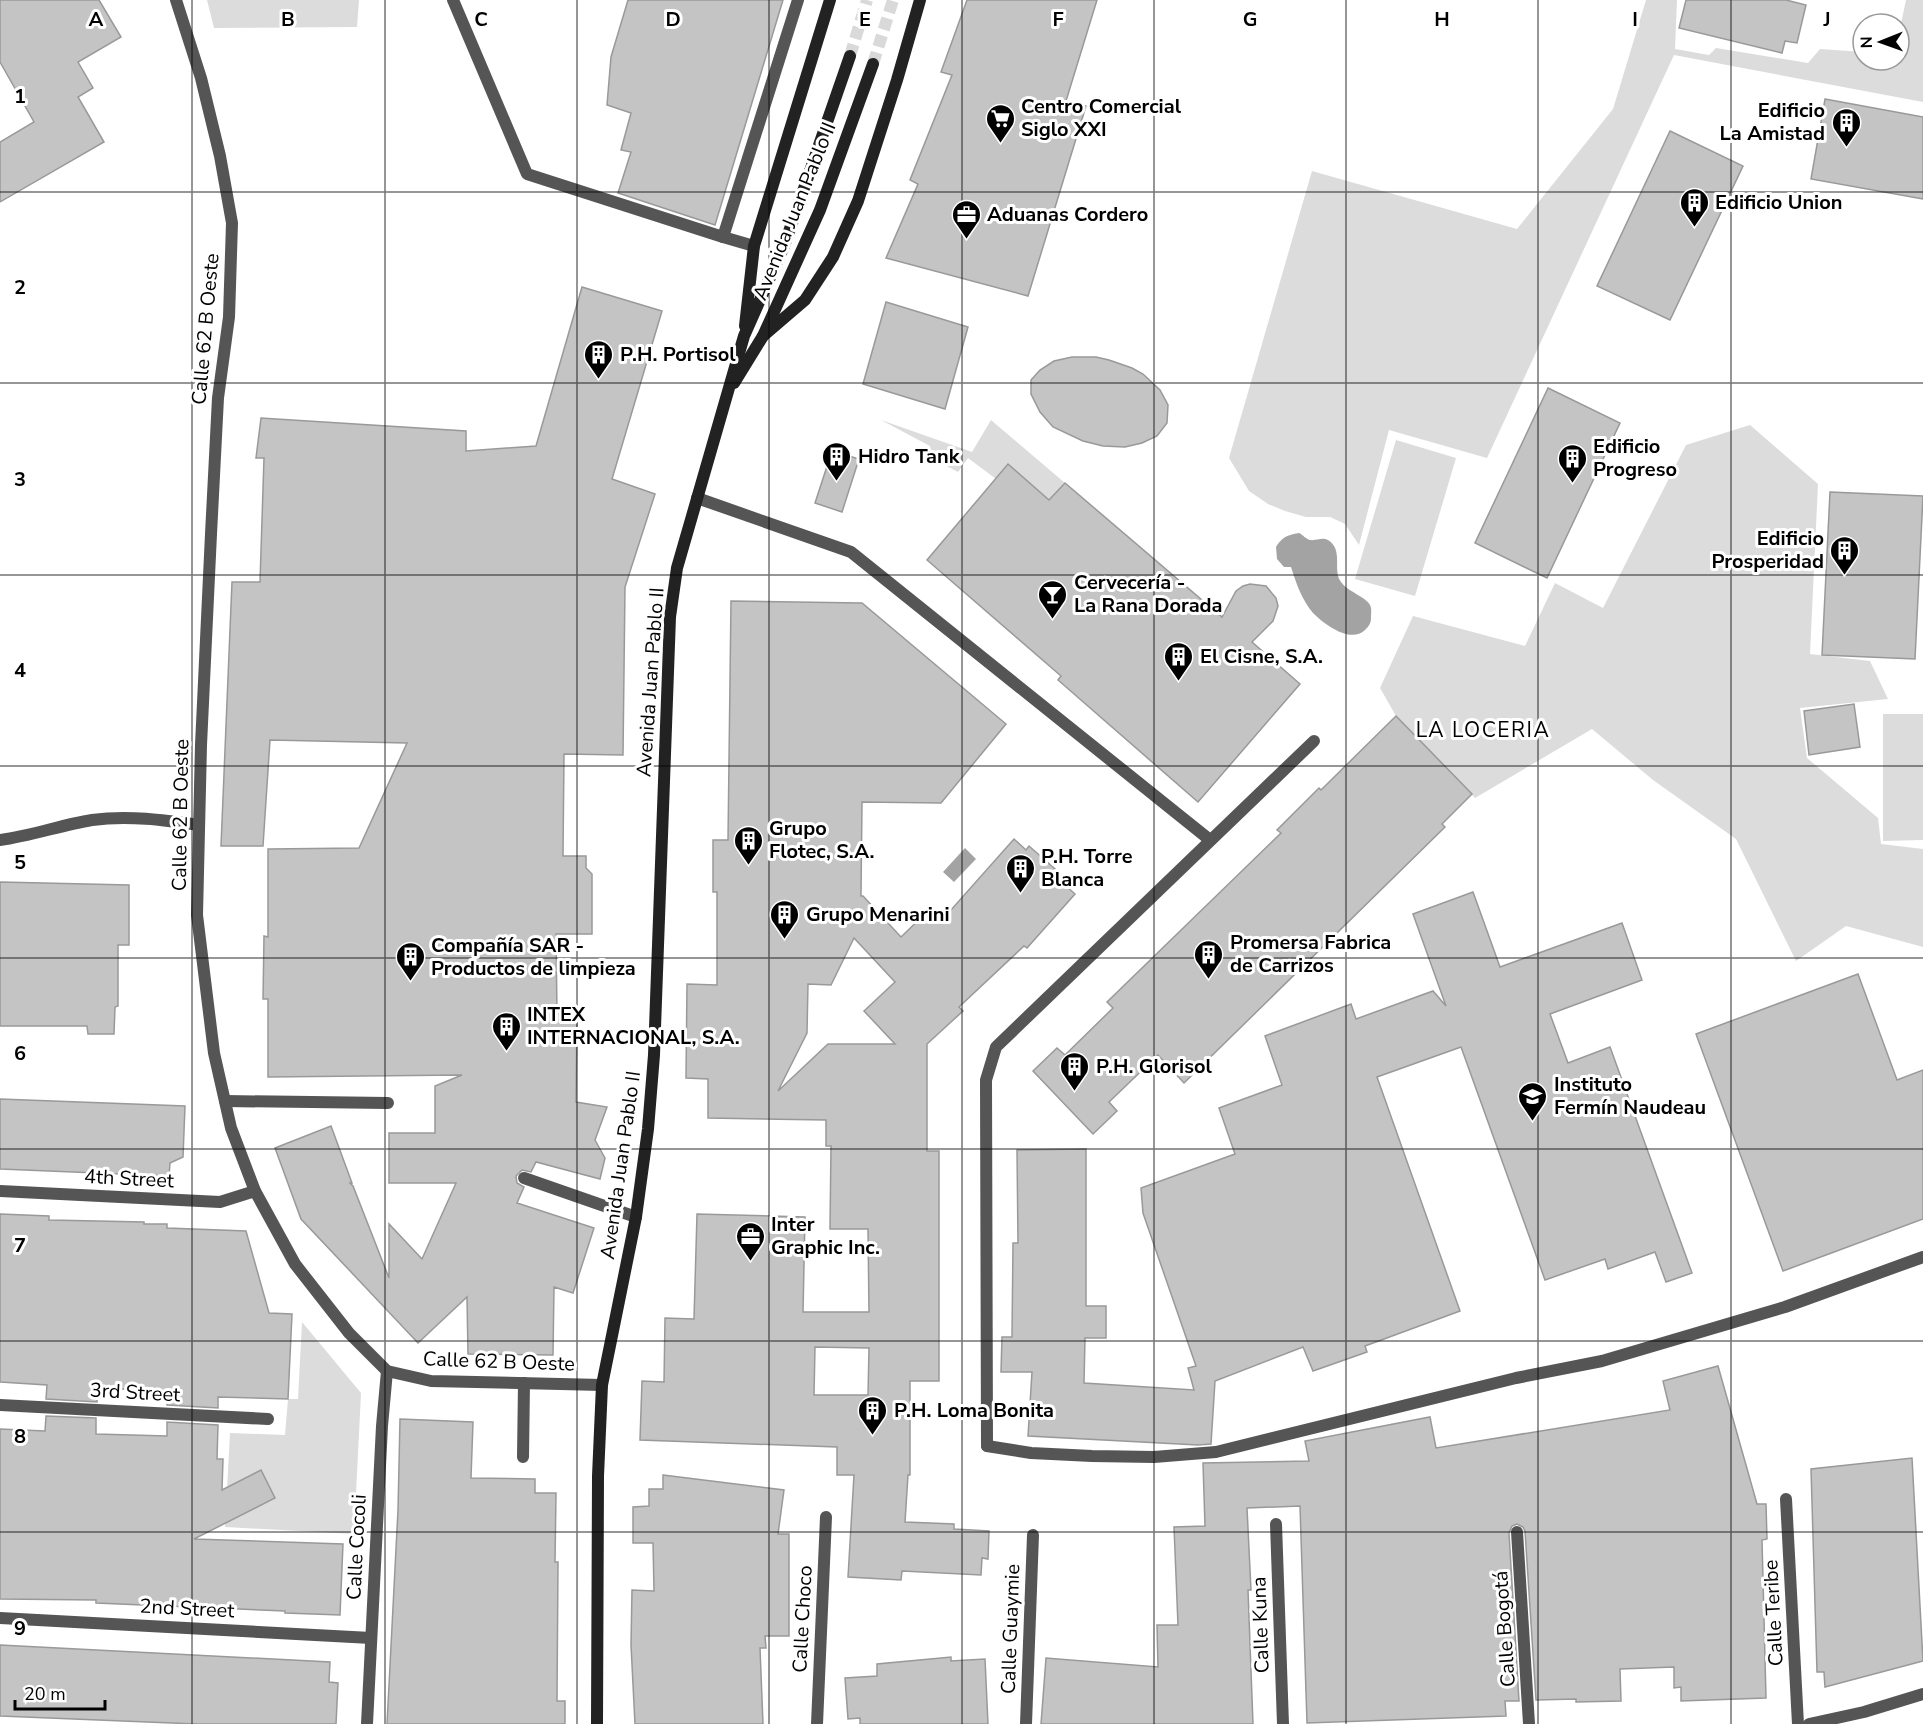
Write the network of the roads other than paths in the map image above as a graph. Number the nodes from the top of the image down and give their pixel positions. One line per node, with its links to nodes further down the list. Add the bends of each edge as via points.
1 (176, 0): 15 (street, Calle 62 B Oeste, via 203,88 232,222 229,317 218,398)
2 (453, 0): 8 (street, via 527,174)
3 (798, 0): 8 (street)
4 (830, 0): 9 (main road)
5 (920, 0): 11 (main road, via 858,201 837,247 805,300)
6 (849, 56): 10 (main road, Avenida Juan Pablo II, via 784,246)
7 (873, 64): 11 (main road, Avenida Juan Pablo II, via 820,210)
8 (723, 237): 9 (street)
9 (753, 246): 10 (main road)
10 (744, 336): 12 (main road, Avenida Juan Pablo II)
11 (763, 336): 12 (main road, Avenida Juan Pablo II)
12 (724, 399): 13 (main road, Avenida Juan Pablo II)
13 (696, 498): 17 (street, via 851,552); 23 (main road, Avenida Juan Pablo II, via 677,568 670,617 654,1055)
14 (1314, 741): 17 (street)
15 (199, 825): 16 (street, via 144,818 92,820); 18 (street, Calle 62 B Oeste, via 197,915 214,1053)
16 (0, 840)
17 (1210, 840): 24 (street, via 996,1047 986,1080 987,1446 1092,1456 1216,1452 1516,1378 1602,1361 1785,1307)
18 (225, 1101): 19 (street); 22 (street, Calle 62 B Oeste)
19 (388, 1103)
20 (524, 1179): 23 (street)
21 (0, 1191): 22 (street, 4th Street, via 220,1202)
22 (255, 1191): 25 (street, Calle 62 B Oeste, via 295,1264 349,1333)
23 (636, 1217): 27 (main road, Avenida Juan Pablo II)
24 (1923, 1257)
25 (387, 1371): 26 (street, Calle 62 B Oeste, via 431,1381); 37 (street, Calle Cocoli)
26 (524, 1383): 27 (street, Calle 62 B Oeste); 30 (street)
27 (602, 1384): 40 (main road, Avenida Juan Pablo II)
28 (0, 1405): 29 (street, 3rd Street)
29 (268, 1419)
30 (523, 1457)
31 (1786, 1499): 45 (street, Calle Teribe)
32 (826, 1516): 41 (street, Calle Choco)
33 (1276, 1524): 43 (street, Calle Kuna)
34 (1517, 1532): 44 (street, Calle Bogotá)
35 (1033, 1535): 42 (street, Calle Guaymie)
36 (0, 1618): 37 (street, 2nd Street)
37 (371, 1638): 39 (street, Calle Cocoli)
38 (1923, 1694): 46 (street)
39 (367, 1724)
40 (597, 1724)
41 (817, 1724)
42 (1026, 1724)
43 (1283, 1724)
44 (1529, 1724)
45 (1798, 1724)
46 (1809, 1724)

